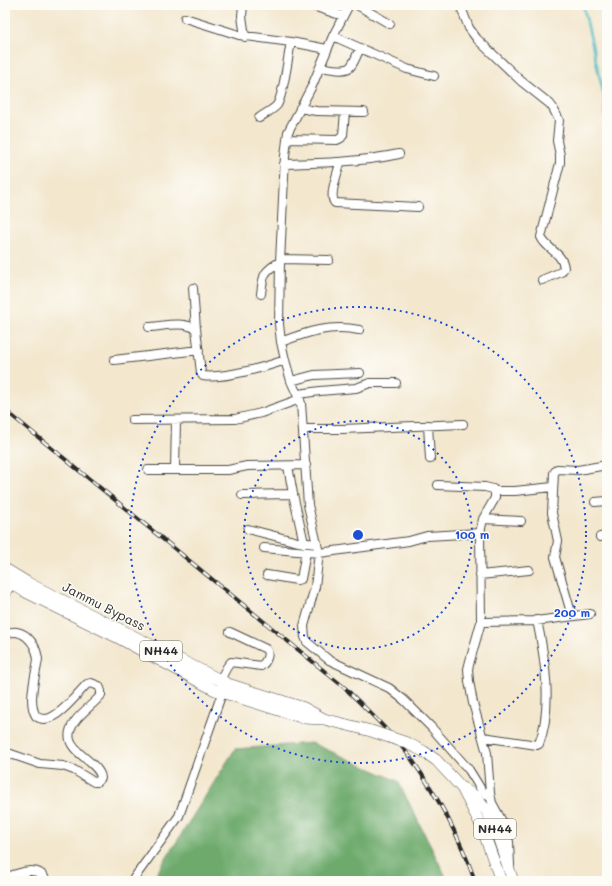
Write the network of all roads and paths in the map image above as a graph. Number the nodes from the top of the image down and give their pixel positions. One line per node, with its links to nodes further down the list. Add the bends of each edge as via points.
1 (243, 5): 9 (street)
2 (310, 5): 6 (street)
3 (348, 5): 6 (street)
4 (357, 5): 8 (street)
5 (460, 5): 27 (street, via 469,28 477,39 521,81 550,104 559,120 557,141 560,163 541,237 560,258 564,268 561,272)
6 (343, 16): 10 (street)
7 (185, 18): 9 (street)
8 (390, 24)
9 (245, 36): 11 (street)
10 (333, 36): 12 (street); 13 (street)
11 (291, 42): 13 (street); 19 (street, via 278,102 274,108)
12 (360, 48): 14 (street, via 348,69); 15 (street, via 407,69)
13 (327, 49): 14 (street)
14 (320, 67): 16 (street)
15 (434, 76)
16 (300, 108): 17 (street); 20 (street)
17 (345, 112): 18 (street); 20 (street, via 342,138)
18 (364, 112)
19 (259, 118)
20 (287, 139): 23 (street)
21 (399, 154): 22 (street)
22 (340, 163): 23 (street); 24 (street, via 332,194 335,203)
23 (284, 164): 25 (street)
24 (418, 207)
25 (280, 260): 26 (street); 29 (street, via 265,273); 33 (street)
26 (329, 260)
27 (542, 280)
28 (193, 288): 31 (street)
29 (261, 294)
30 (149, 327): 31 (street, via 190,325)
31 (196, 329): 34 (street)
32 (359, 330): 33 (street, via 332,327 310,331)
33 (280, 342): 36 (street)
34 (199, 350): 35 (street); 36 (street, via 201,373 205,376 246,371)
35 (114, 360)
36 (279, 362): 38 (street)
37 (360, 373): 38 (street, via 314,375)
38 (291, 381): 40 (street)
39 (396, 383): 40 (street, via 370,383 356,388 320,391)
40 (296, 398): 42 (street, via 272,409 235,419); 45 (street, via 302,409)
41 (132, 420): 42 (street)
42 (176, 420): 50 (street)
43 (463, 424): 44 (street)
44 (428, 425): 45 (street); 46 (street)
45 (304, 429): 47 (street)
46 (430, 459)
47 (296, 465): 50 (street, via 247,466 228,470); 54 (street); 63 (street, via 308,505)
48 (607, 465): 52 (street, via 578,470 557,469 554,473)
49 (148, 470): 50 (street)
50 (175, 470)
51 (438, 485): 53 (street, via 485,487)
52 (553, 487): 53 (street); 71 (street, via 552,513 558,541 555,557)
53 (495, 491): 58 (street, via 495,498)
54 (293, 494): 55 (street); 63 (street)
55 (242, 495)
56 (607, 501): 57 (street)
57 (595, 502)
58 (483, 519): 59 (street); 61 (street)
59 (521, 521)
60 (248, 528): 63 (street)
61 (480, 533): 63 (street); 67 (street)
62 (264, 548): 63 (street)
63 (311, 548): 66 (street, via 302,579); 82 (street, via 315,587 304,626 307,642 335,663 378,682 399,696 431,727 469,770 482,791)
64 (5, 569): 68 (highway, Jammu Bypass / NH44)
65 (529, 570): 67 (street)
66 (267, 575)
67 (480, 575): 73 (street)
68 (11, 580): 69 (street); 76 (highway, Jammu Bypass / NH44); 77 (highway, Jammu Bypass / NH44, via 24,591)
69 (5, 595)
70 (590, 614): 71 (street)
71 (572, 616): 72 (street)
72 (538, 620): 73 (street); 79 (street, via 544,658 546,711 539,744)
73 (481, 622): 79 (street, via 468,669 473,703)
74 (230, 632): 76 (street, via 266,649 268,656 261,666 231,662)
75 (5, 634): 80 (street, via 23,634 30,639 37,653 38,663 32,700 36,716 49,718 64,708 87,684 99,686 101,695 78,717 69,734 71,744 99,772 101,778 97,782 91,782 63,766 40,764)
76 (220, 680): 78 (highway, Jammu Bypass / NH44, via 304,708)
77 (222, 693): 78 (highway, Jammu Bypass / NH44, via 304,718); 86 (street, via 179,816)
78 (324, 719): 81 (highway, Jammu Bypass / NH44, bridge, via 407,743 436,760)
79 (483, 737): 82 (street)
80 (5, 752)
81 (462, 788): 83 (highway, Jammu Bypass / NH44, via 475,796 486,810); 87 (highway, Jammu Bypass / NH44, via 481,825)
82 (491, 798): 83 (street, via 508,837)
83 (509, 870): 88 (highway, Jammu Bypass / NH44)
84 (5, 878): 85 (street, via 35,871)
85 (46, 881)
86 (132, 881)
87 (501, 881)
88 (513, 881)

